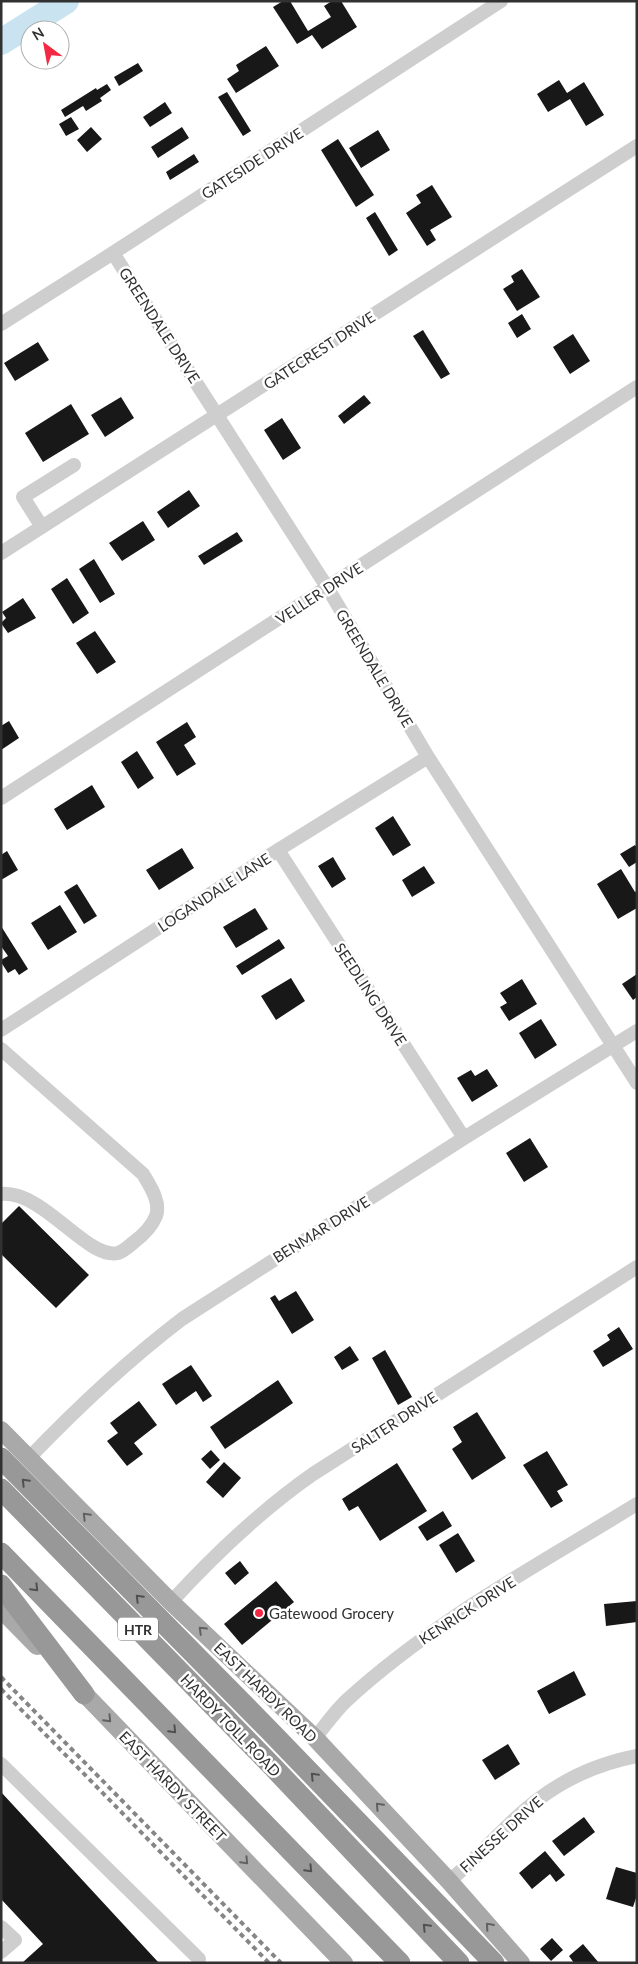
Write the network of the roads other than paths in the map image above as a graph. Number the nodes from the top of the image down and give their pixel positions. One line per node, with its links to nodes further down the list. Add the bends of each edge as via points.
1 (501, 1): 3 (street, GATESIDE DRIVE)
2 (637, 146): 6 (street, GATECREST DRIVE)
3 (114, 253): 4 (street, GATESIDE DRIVE); 6 (street, GREENDALE DRIVE)
4 (1, 324)
5 (637, 387): 10 (street, VELLER DRIVE)
6 (218, 416): 8 (street, GATECREST DRIVE); 10 (street, GREENDALE DRIVE)
7 (74, 465): 8 (street, via 23,497)
8 (42, 527): 9 (street, GATECREST DRIVE)
9 (1, 553)
10 (327, 587): 11 (street, GREENDALE DRIVE); 12 (street, VELLER DRIVE)
11 (428, 757): 13 (street, LOGANDALE LANE); 16 (street, GREENDALE DRIVE)
12 (1, 798)
13 (278, 850): 14 (street, LOGANDALE LANE); 19 (street, SEEDLING DRIVE)
14 (1, 1030)
15 (637, 1031): 16 (street, BENMAR DRIVE)
16 (613, 1046): 18 (street, GREENDALE DRIVE); 19 (street, BENMAR DRIVE)
17 (1, 1049): 20 (street, via 143,1174 157,1204 156,1216 128,1248 108,1253 92,1246 37,1204 19,1196)
18 (637, 1083)
19 (464, 1138): 24 (street, BENMAR DRIVE, via 182,1319 109,1379)
20 (1, 1194)
21 (637, 1267): 29 (street, SALTER DRIVE, via 279,1498 201,1569)
22 (1, 1430): 24 (main road, EAST HARDY ROAD)
23 (1, 1458): 43 (highway, one-way to 23, bridge)
24 (29, 1458): 29 (main road, EAST HARDY ROAD, one-way to 24)
25 (1, 1489): 35 (highway, HARDY TOLL ROAD / HTR)
26 (637, 1504): 32 (street, KENRICK DRIVE, via 466,1609 410,1648 346,1701)
27 (1, 1553): 41 (highway, one-way to 41)
28 (1, 1585): 31 (highway)
29 (171, 1602): 32 (main road, EAST HARDY ROAD, one-way to 29)
30 (1, 1609): 31 (main road, EAST HARDY STREET)
31 (84, 1694): 40 (main road, EAST HARDY STREET, one-way to 40)
32 (315, 1738): 36 (main road, EAST HARDY ROAD, one-way to 32)
33 (637, 1756): 36 (street, FINESSE DRIVE, via 584,1771 549,1791 516,1817)
34 (1, 1764): 39 (street)
35 (274, 1768): 42 (highway, HARDY TOLL ROAD / HTR, one-way to 35); 44 (highway, via 455,1916)
36 (449, 1881): 45 (main road, EAST HARDY ROAD, one-way to 36)
37 (1, 1927): 38 (street, via 15,1940)
38 (1, 1952)
39 (199, 1959)
40 (344, 1963)
41 (400, 1963)
42 (459, 1963)
43 (494, 1963)
44 (507, 1963)
45 (521, 1963)

